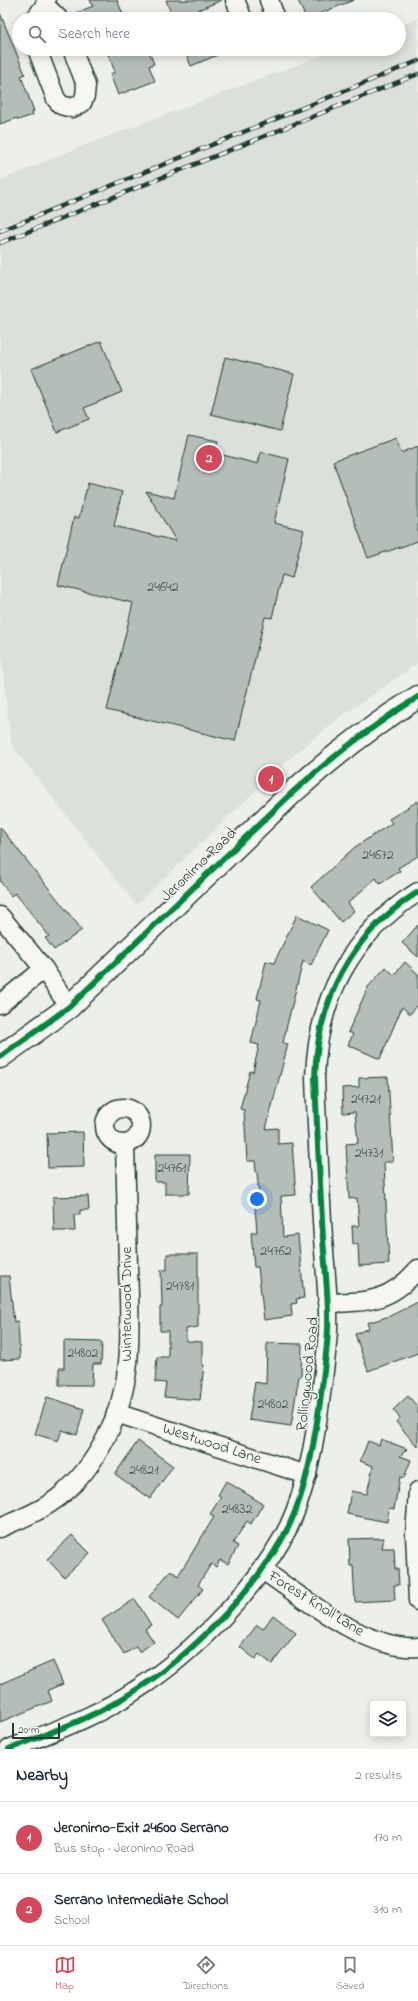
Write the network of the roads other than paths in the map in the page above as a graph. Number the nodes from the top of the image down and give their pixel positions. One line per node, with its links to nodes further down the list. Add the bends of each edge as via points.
1 (234, 0): 3 (street)
2 (269, 0): 4 (street)
3 (240, 12)
4 (273, 12)
5 (40, 56): 6 (street, via 56,99 61,105 72,108 82,103 86,91)
6 (75, 56)
7 (418, 697): 12 (main road, Jeronimo Road, via 360,735 293,792)
8 (418, 892): 16 (street, Rollingwood Road, via 390,912 352,955 328,1000 321,1025 315,1059 315,1078)
9 (0, 916): 10 (street)
10 (44, 969): 11 (street); 12 (street)
11 (0, 1004)
12 (69, 1007): 13 (main road, Jeronimo Road)
13 (0, 1057)
14 (125, 1144): 17 (street, Winterwood Drive, via 129,1343 126,1379)
15 (418, 1269): 16 (street, via 400,1288 387,1295 359,1302)
16 (328, 1303): 18 (street, Rollingwood Road, via 323,1384)
17 (116, 1412): 18 (street, Westwood Lane); 20 (street, Winterwood Drive, via 89,1466 72,1485 58,1498 24,1519)
18 (307, 1475): 21 (street, Rollingwood Road, via 288,1526)
19 (418, 1491): 22 (street, via 415,1534)
20 (1, 1526)
21 (261, 1569): 23 (street, Forest Knoll Lane, via 356,1633 391,1645); 24 (street, Rollingwood Road, via 220,1620 163,1672 111,1704)
22 (418, 1601)
23 (418, 1647)
24 (9, 1749)

